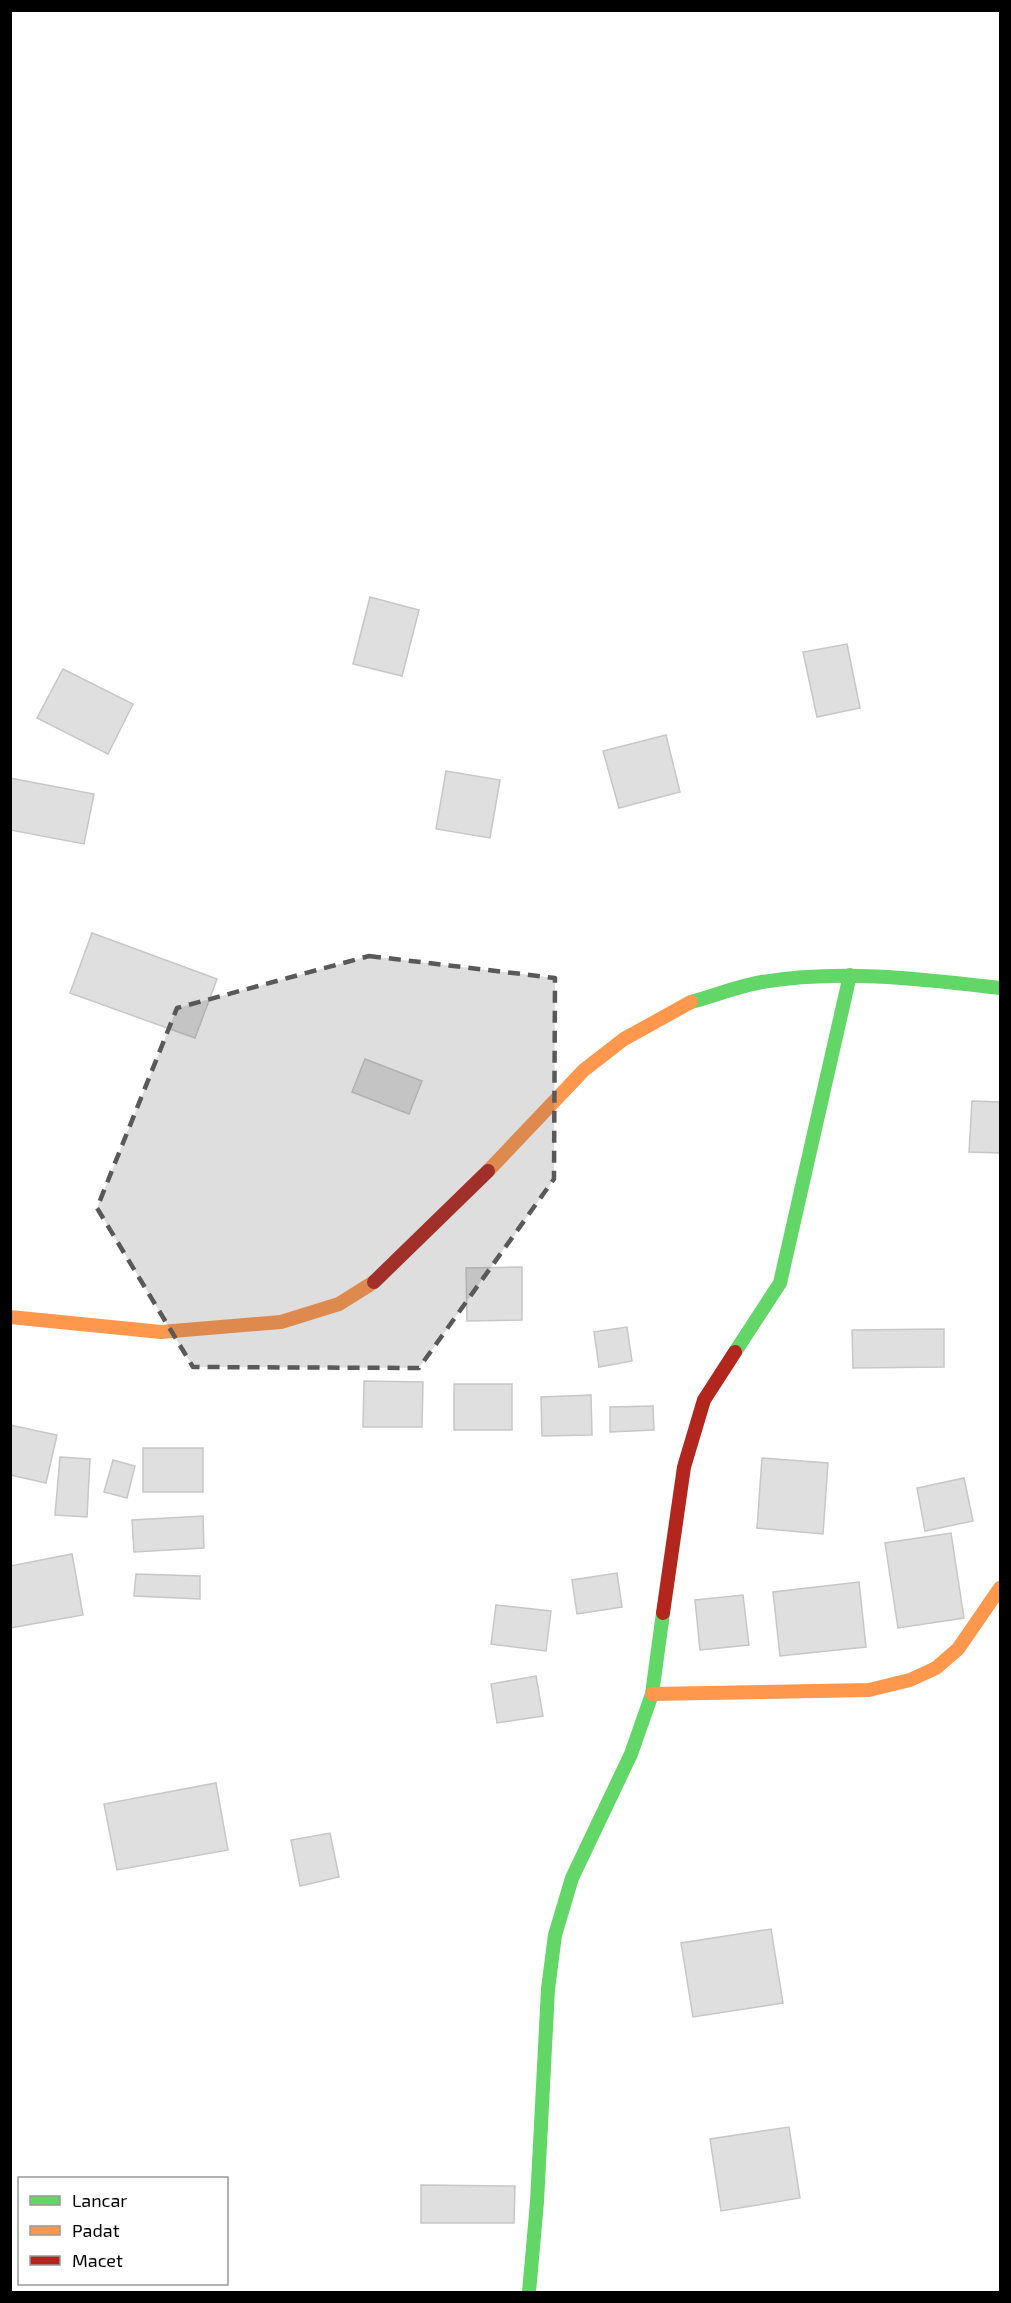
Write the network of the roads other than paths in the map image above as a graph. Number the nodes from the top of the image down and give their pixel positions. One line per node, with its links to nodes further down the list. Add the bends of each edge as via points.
1 (850, 975): 2 (street); 3 (street, via 761,982 685,1004 624,1039 584,1070 379,1279 339,1304 281,1322 161,1332); 5 (street, via 780,1282 704,1400 684,1467)
2 (1000, 988)
3 (10, 1317)
4 (1000, 1588): 5 (street, via 947,1661 896,1684 869,1690)
5 (652, 1694): 6 (street, via 631,1754 572,1878 555,1935 548,1989)
6 (529, 2292)

